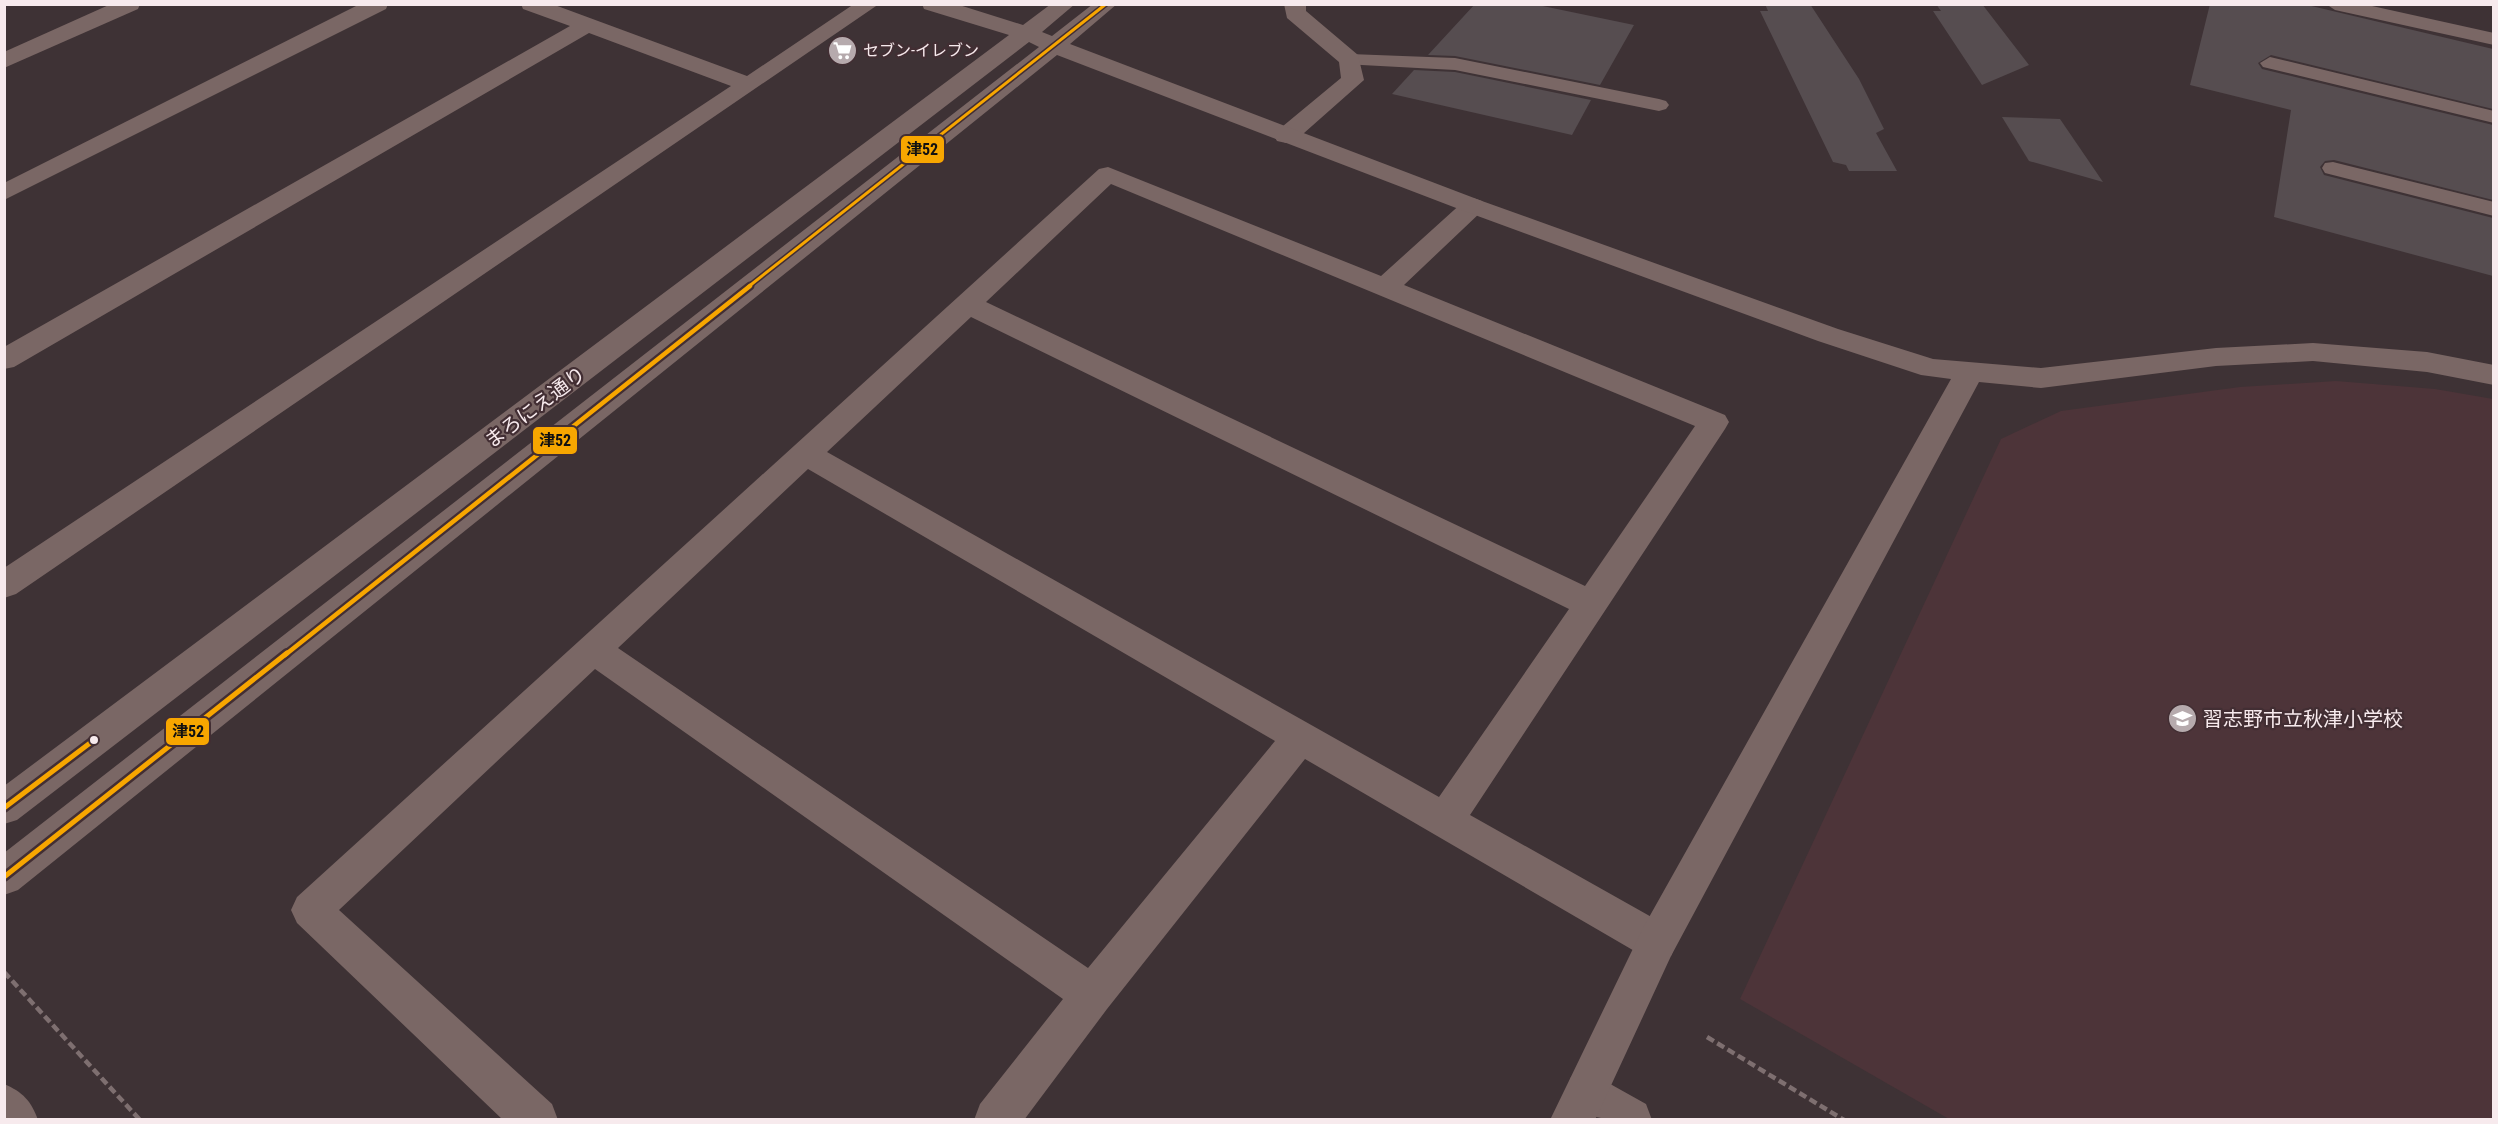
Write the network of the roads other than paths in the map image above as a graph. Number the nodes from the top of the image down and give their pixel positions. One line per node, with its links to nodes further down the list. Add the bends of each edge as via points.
1 (130, 4): 14 (street)
2 (378, 4): 21 (street)
3 (531, 4): 10 (street)
4 (869, 4): 16 (street)
5 (932, 4): 12 (street)
6 (1065, 4): 12 (street, まろにえ通り)
7 (1107, 4): 12 (street, まろにえ通り)
8 (1295, 4): 13 (street, via 1295,13)
9 (2335, 4): 11 (lane)
10 (587, 25): 16 (street); 26 (street)
11 (2493, 39)
12 (1041, 40): 19 (street); 34 (street, まろにえ通り); 36 (street, まろにえ通り)
13 (1350, 60): 17 (lane, via 1455,64); 19 (street, via 1353,80)
14 (4, 61)
15 (2270, 63): 18 (lane)
16 (748, 84): 30 (street)
17 (1659, 105)
18 (2493, 117)
19 (1286, 136): 22 (street)
20 (2333, 168): 23 (lane)
21 (4, 193)
22 (1473, 206): 24 (street); 27 (street, via 1828,335 1931,368)
23 (2493, 209)
24 (1384, 288): 25 (street, via 1108,174); 31 (street, via 1713,422)
25 (969, 305): 29 (street); 31 (street)
26 (4, 360)
27 (1970, 372): 28 (street, via 2041,378 2216,357 2313,352 2427,362); 37 (street)
28 (2493, 375)
29 (805, 453): 32 (street); 33 (street)
30 (4, 585)
31 (1590, 604): 35 (street)
32 (594, 650): 38 (street); 42 (street, via 311,909)
33 (1302, 737): 35 (street); 38 (street)
34 (4, 808)
35 (1445, 820): 37 (street)
36 (4, 877)
37 (1657, 942): 40 (street)
38 (1092, 995): 43 (street)
39 (4, 1106): 41 (street)
40 (1580, 1106): 44 (street)
41 (16, 1119)
42 (536, 1119)
43 (996, 1119)
44 (1630, 1119)

